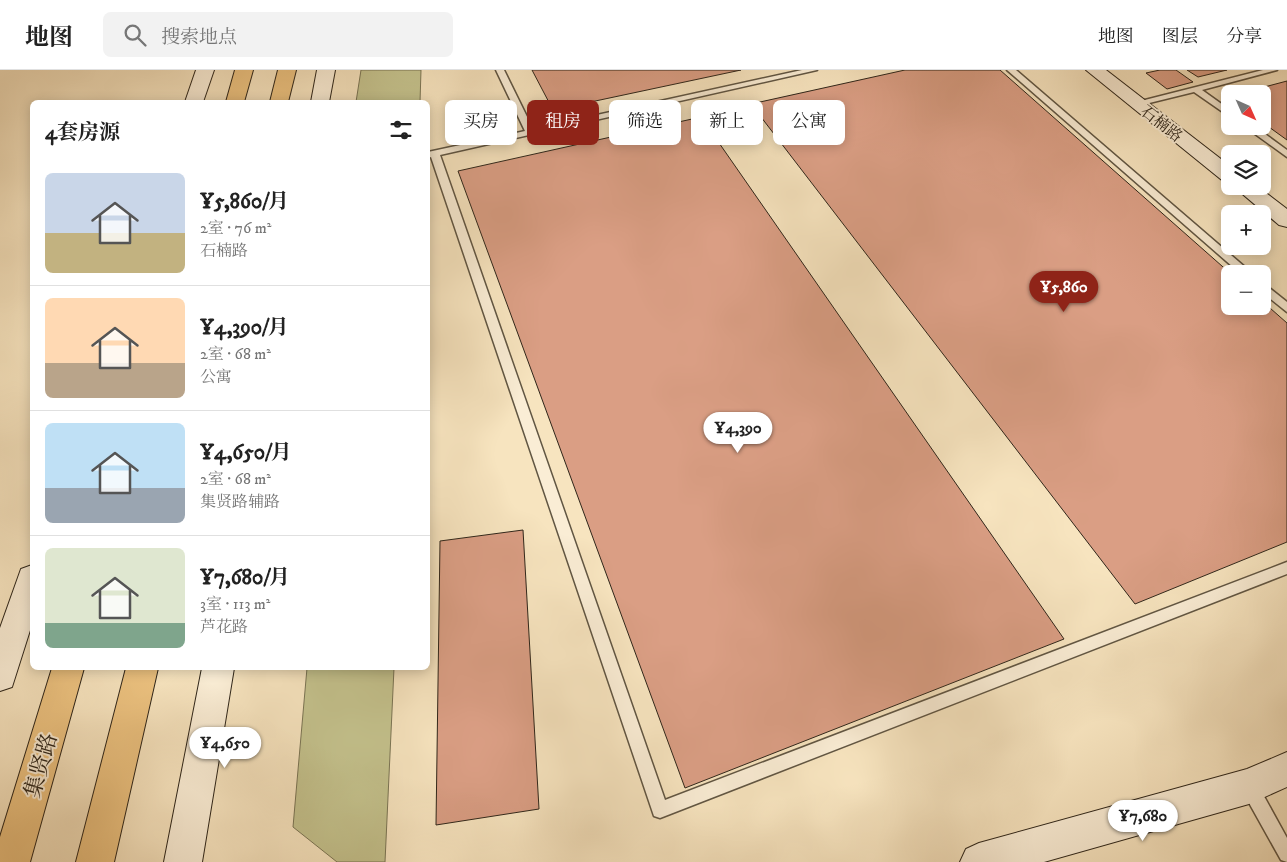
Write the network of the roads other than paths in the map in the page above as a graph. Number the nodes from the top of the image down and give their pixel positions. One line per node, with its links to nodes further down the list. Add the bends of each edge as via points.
1 (205, 70): 11 (street)
2 (244, 70): 12 (highway)
3 (287, 70): 13 (highway)
4 (326, 70): 14 (street)
5 (500, 70): 18 (lane)
6 (813, 70): 17 (lane)
7 (1011, 70): 26 (lane)
8 (1094, 70): 15 (street, 石楠路)
9 (1273, 70): 10 (lane)
10 (1196, 89): 15 (lane); 16 (lane)
11 (195, 100)
12 (236, 100)
13 (280, 100)
14 (320, 100)
15 (1137, 103): 23 (street, 石楠路)
16 (1221, 107)
17 (599, 118)
18 (527, 127)
19 (527, 134): 22 (lane)
20 (1261, 135): 21 (lane)
21 (1287, 154)
22 (432, 155): 29 (lane, via 660,810)
23 (1221, 169)
24 (1255, 195): 25 (street)
25 (1287, 220)
26 (1238, 265)
27 (1271, 294): 28 (lane)
28 (1287, 308)
29 (1287, 568)
30 (30, 585): 34 (street)
31 (67, 670): 38 (highway, 集贤路)
32 (142, 670): 39 (highway)
33 (218, 670): 40 (street)
34 (0, 675)
35 (1287, 768): 36 (street)
36 (1249, 786): 37 (lane); 41 (street)
37 (1287, 854)
38 (11, 862)
39 (95, 862)
40 (183, 862)
41 (979, 862)

